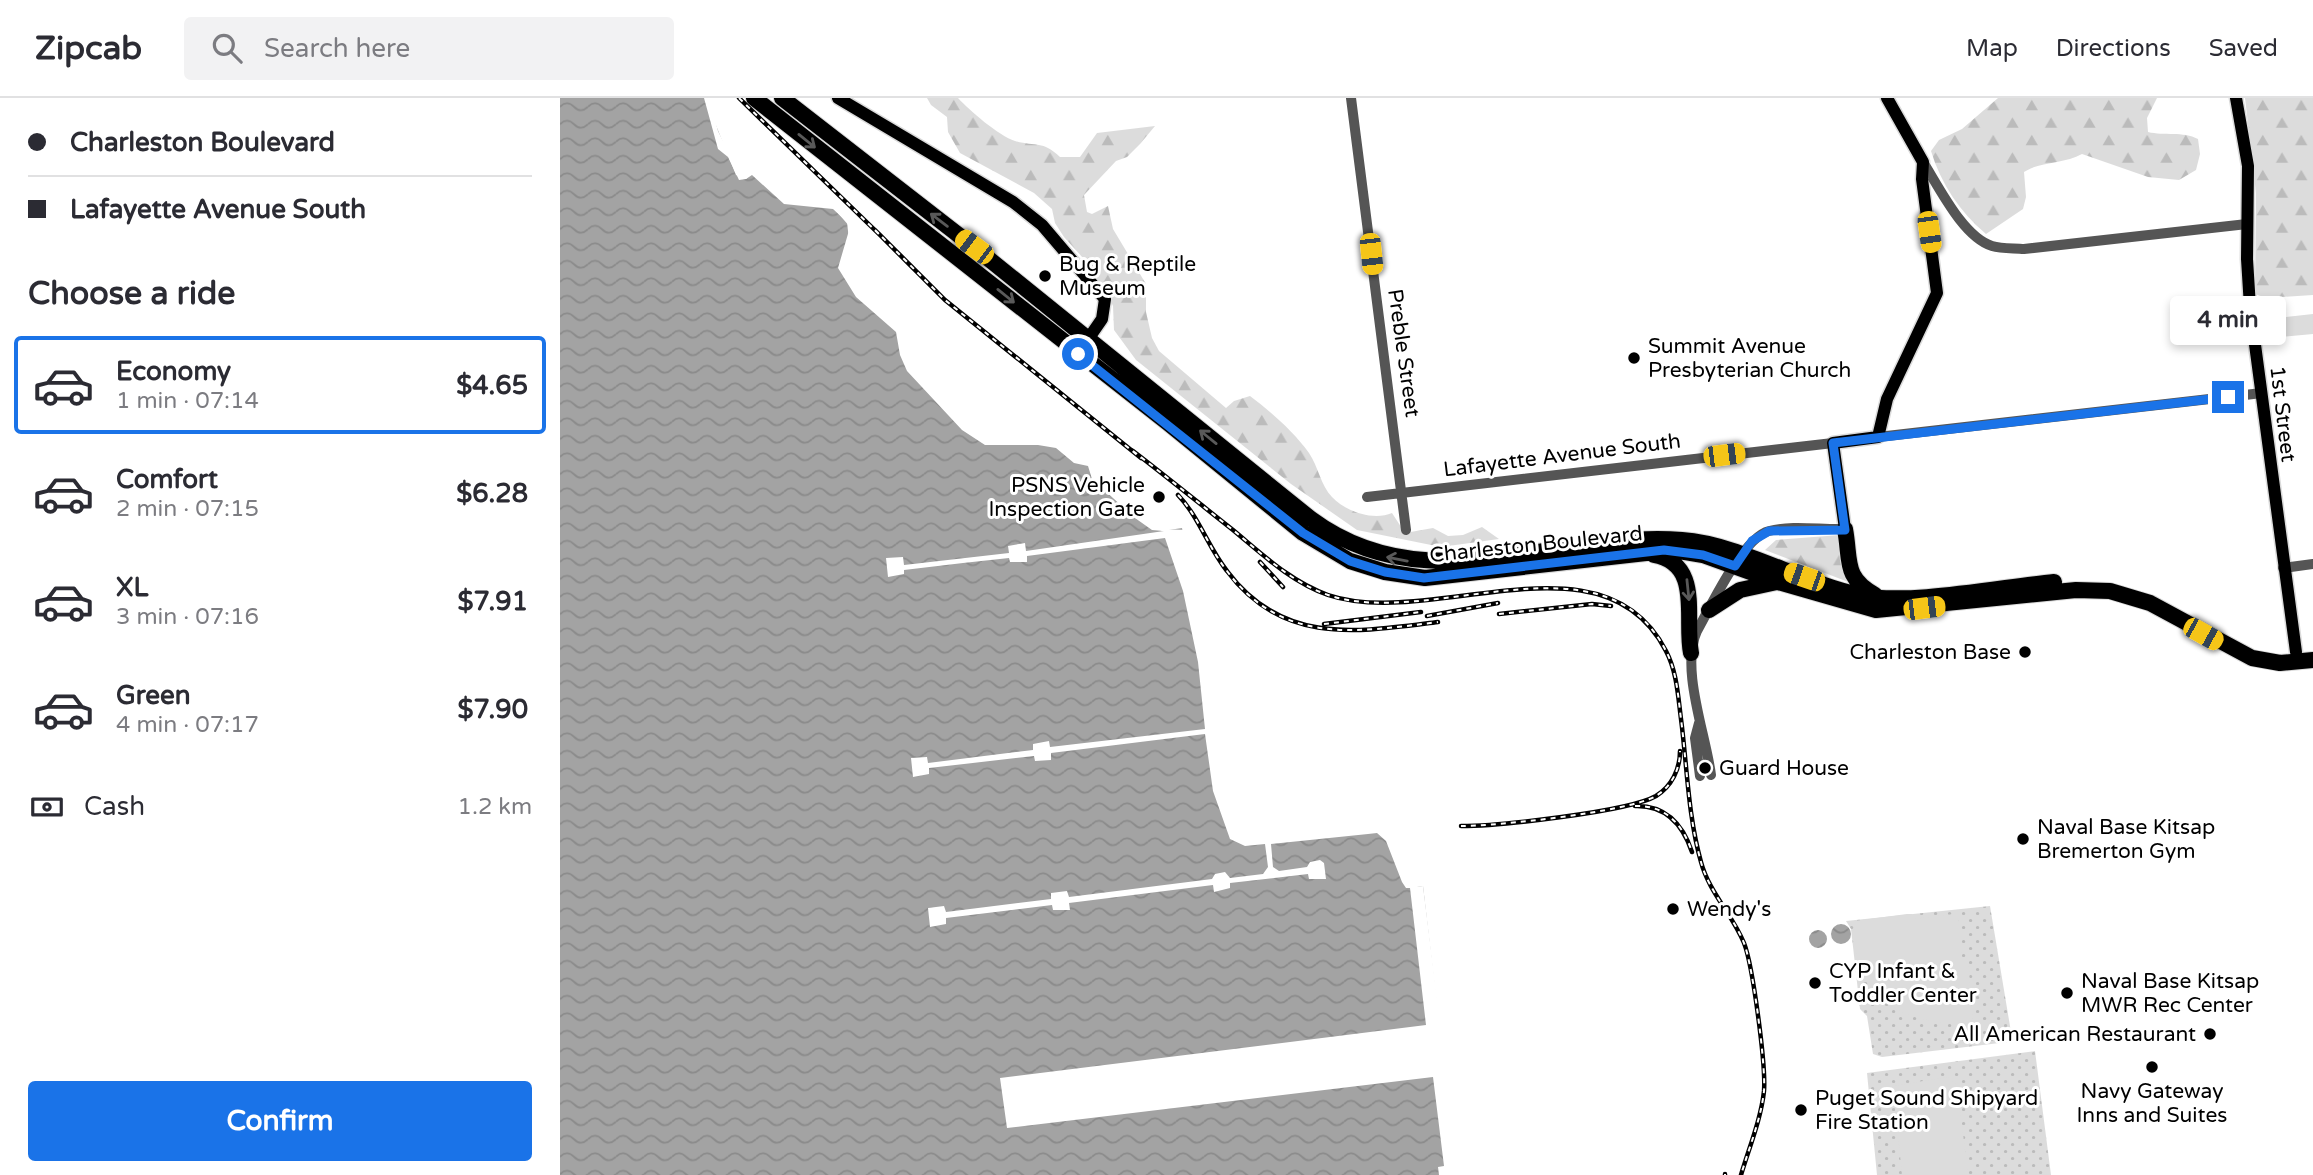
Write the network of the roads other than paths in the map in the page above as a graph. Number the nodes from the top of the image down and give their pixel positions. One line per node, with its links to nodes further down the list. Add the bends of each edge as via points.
1 (754, 98): 10 (highway, Charleston Boulevard, one-way to 10)
2 (782, 98): 9 (highway, Charleston Boulevard, one-way to 2)
3 (838, 98): 9 (main road, via 974,177 1042,225 1105,299 1102,319)
4 (1351, 98): 14 (street, Preble Street)
5 (1887, 98): 7 (main road)
6 (2236, 98): 8 (main road, 1st Street, via 2248,166)
7 (1923, 163): 8 (street, via 1968,230 1994,247 2024,249); 12 (main road, via 1937,293 1887,399)
8 (2247, 224): 11 (main road, 1st Street, via 2250,307)
9 (1089, 338): 10 (main road); 19 (highway, Charleston Boulevard, one-way to 9, via 1701,542 1660,539 1447,562 1413,562 1366,551 1318,525)
10 (1078, 354): 18 (highway, Charleston Boulevard, via 1303,533 1332,552 1373,569 1410,577 1448,577)
11 (2262, 393): 12 (street, Lafayette Avenue South); 21 (main road, 1st Street)
12 (1878, 437): 13 (main road, Lafayette Avenue South)
13 (1833, 443): 14 (street, Lafayette Avenue South); 17 (main road)
14 (1401, 493): 15 (street, Lafayette Avenue South); 16 (street, Preble Street)
15 (1367, 497)
16 (1406, 530)
17 (1845, 530): 19 (street, via 1769,531 1752,541); 23 (highway, via 1851,573 1857,583)
18 (1645, 554): 19 (highway, Charleston Boulevard, via 1673,550); 26 (highway, one-way to 26, via 1667,558 1686,575)
19 (1739, 561): 22 (highway, Charleston Boulevard); 23 (highway, Charleston Boulevard); 24 (street)
20 (2313, 564): 21 (street)
21 (2284, 568): 27 (main road, 1st Street)
22 (1778, 582): 24 (highway, via 1740,590); 27 (highway, Charleston Boulevard, via 1862,608 1889,610 2076,590 2110,591 2150,603 2241,654 2264,661)
23 (1881, 598): 27 (highway, Charleston Boulevard, via 2075,579 2111,581 2155,593 2245,644)
24 (1709, 610): 26 (street)
25 (2313, 650): 27 (highway)
26 (1691, 653): 28 (street, via 1699,723 1695,738)
27 (2302, 658)
28 (1706, 776)

